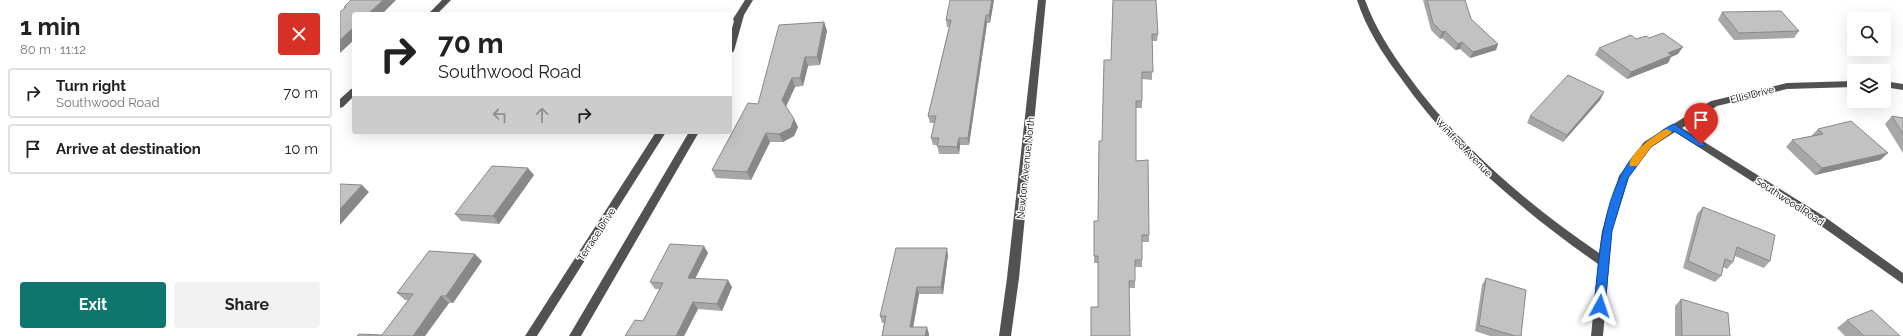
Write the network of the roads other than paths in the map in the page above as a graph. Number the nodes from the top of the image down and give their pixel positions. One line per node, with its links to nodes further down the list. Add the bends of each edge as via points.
1 (447, 0): 5 (street)
2 (749, 0): 6 (street)
3 (1042, 0): 21 (street, Newton Avenue North)
4 (1361, 0): 17 (street, Winifred Avenue, via 1380,40 1410,86 1450,134 1500,183 1564,234)
5 (434, 12)
6 (740, 15): 7 (street); 8 (street)
7 (732, 26)
8 (732, 44)
9 (1847, 84): 14 (street, Ellis Drive, via 1787,86 1752,93 1714,103)
10 (1891, 85): 11 (street)
11 (1903, 87)
12 (352, 93): 13 (street)
13 (340, 105)
14 (1674, 127): 17 (street, Ellis Drive, via 1647,145 1624,176 1607,231); 18 (street, Southwood Road, via 1820,220)
15 (660, 134): 19 (street, Terrace Drive)
16 (693, 134): 20 (street)
17 (1604, 261): 22 (street, Ellis Drive)
18 (1903, 279)
19 (531, 336)
20 (575, 336)
21 (1005, 336)
22 (1597, 336)

